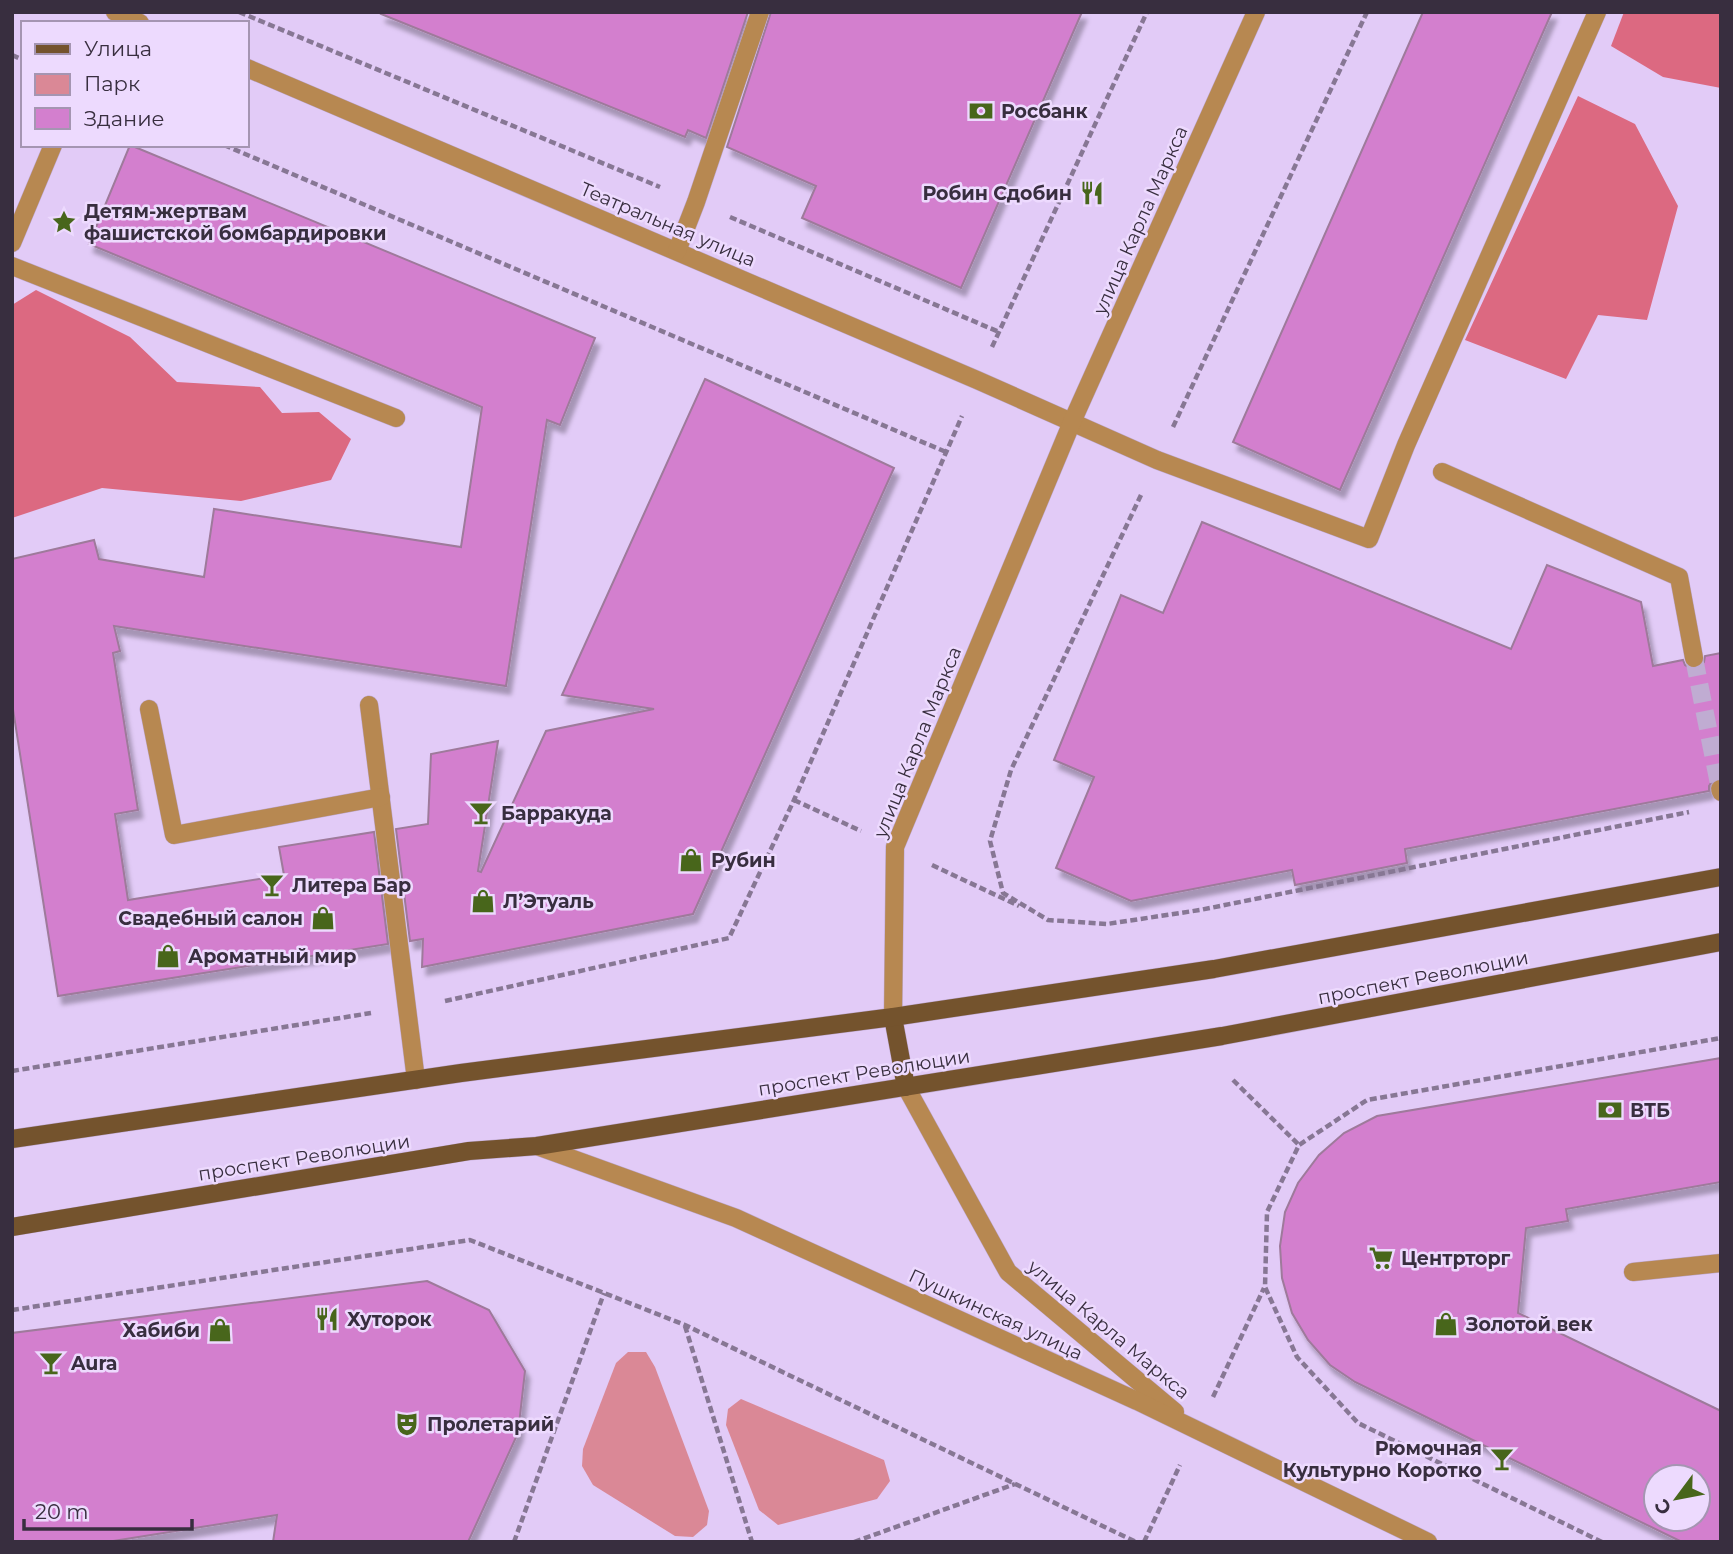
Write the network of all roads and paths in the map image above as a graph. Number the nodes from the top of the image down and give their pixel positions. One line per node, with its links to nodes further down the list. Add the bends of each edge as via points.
1 (116, 12): 8 (street)
2 (239, 12): 12 (path)
3 (760, 12): 12 (street)
4 (1147, 12): 12 (path, via 999,332)
5 (1256, 12): 17 (street, улица Карла Маркса)
6 (1367, 12): 18 (path)
7 (1597, 12): 18 (street, Театральная улица, via 1406,444 1369,539)
8 (136, 21)
9 (248, 68): 14 (street, Театральная улица)
10 (52, 147): 13 (street)
11 (229, 147): 27 (path, via 946,452 729,938)
12 (696, 202): 14 (street)
13 (12, 243)
14 (677, 250): 17 (street, Театральная улица)
15 (12, 266): 16 (street)
16 (396, 418)
17 (1072, 422): 18 (street, Театральная улица); 28 (street, улица Карла Маркса, via 895,847)
18 (1157, 460): 24 (path, via 1011,770 990,841 1003,894 1048,920 1107,924 1200,910)
19 (1442, 472): 20 (street, via 1679,577)
20 (1694, 658)
21 (369, 705): 23 (street)
22 (149, 709): 23 (street, via 174,835)
23 (380, 797): 27 (street)
24 (1693, 811)
25 (1721, 877): 28 (main road, via 1214,969)
26 (1721, 942): 33 (main road, проспект Революции, via 1222,1036)
27 (407, 1007): 30 (path); 31 (street)
28 (893, 1017): 31 (main road); 33 (main road, улица Карла Маркса)
29 (1721, 1038): 35 (path, via 1367,1100)
30 (12, 1071)
31 (416, 1080): 34 (main road)
32 (1233, 1080): 35 (path)
33 (906, 1087): 36 (main road, проспект Революции); 43 (street, улица Карла Маркса, via 1008,1272)
34 (12, 1139)
35 (1298, 1145): 50 (path, via 1267,1212 1265,1287 1297,1357 1357,1423)
36 (537, 1146): 37 (main road, проспект Революции, via 469,1152); 43 (street, Пушкинская улица, via 736,1218)
37 (12, 1227)
38 (1721, 1263): 39 (street)
39 (1633, 1272)
40 (604, 1293): 41 (path, via 470,1240); 42 (path); 45 (path)
41 (12, 1310)
42 (685, 1325): 44 (path); 46 (path)
43 (1197, 1430): 49 (street, Пушкинская улица)
44 (1016, 1484): 47 (path); 48 (path)
45 (513, 1542)
46 (752, 1542)
47 (854, 1542)
48 (1136, 1542)
49 (1428, 1542)
50 (1602, 1542)

